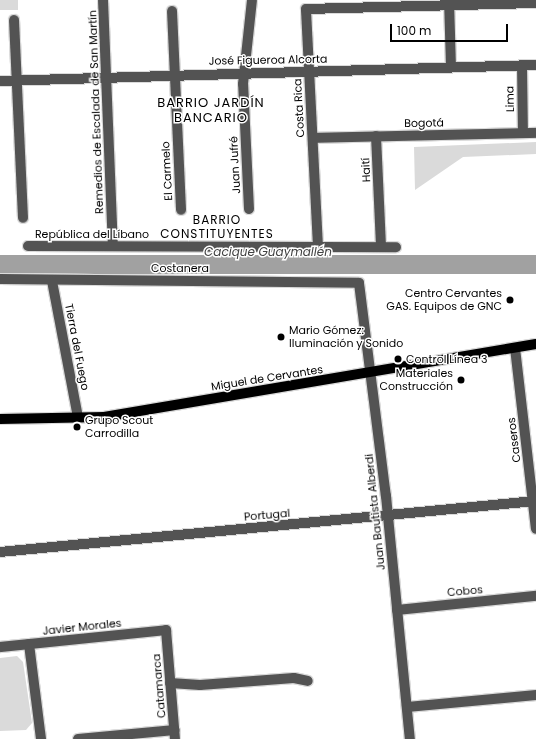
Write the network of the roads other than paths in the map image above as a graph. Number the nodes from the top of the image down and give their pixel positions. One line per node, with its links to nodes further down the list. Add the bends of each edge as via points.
1 (103, 0): 14 (street, Remedios de Escalada de San Martín)
2 (252, 0): 12 (street, Juan Jufré)
3 (449, 3): 4 (street); 5 (street); 10 (street)
4 (536, 3)
5 (350, 4): 11 (street, Costa Rica, via 306,9)
6 (172, 11): 13 (street, El Carmelo)
7 (14, 20): 16 (street)
8 (522, 65): 9 (street, José Figueroa Alcorta); 10 (street, José Figueroa Alcorta); 18 (street, Lima)
9 (536, 65)
10 (451, 66): 11 (street, José Figueroa Alcorta)
11 (309, 71): 12 (street, José Figueroa Alcorta); 20 (street, Costa Rica)
12 (244, 72): 13 (street, José Figueroa Alcorta); 21 (street, Juan Jufré)
13 (174, 74): 14 (street, José Figueroa Alcorta); 22 (street, El Carmelo)
14 (106, 77): 16 (street, José Figueroa Alcorta); 25 (street, Remedios de Escalada de San Martín)
15 (0, 81): 16 (street, José Figueroa Alcorta)
16 (17, 81): 23 (street)
17 (536, 133): 18 (street, Bogotá)
18 (523, 134): 19 (street, Bogotá)
19 (376, 136): 20 (street, Bogotá); 27 (street, Haití)
20 (313, 138): 26 (street, Costa Rica)
21 (249, 209)
22 (181, 210)
23 (23, 218)
24 (28, 246): 25 (street, República del Líbano)
25 (113, 246): 26 (street, República del Líbano)
26 (318, 247): 27 (street, República del Líbano)
27 (381, 247): 28 (street, República del Líbano)
28 (396, 248)
29 (0, 279): 30 (street, Costanera)
30 (52, 280): 31 (street, Costanera); 35 (street, Tierra del Fuego)
31 (359, 283): 34 (street, Juan Bautista Alberdi)
32 (536, 344): 33 (main road, Miguel de Cervantes)
33 (515, 348): 34 (main road, Miguel de Cervantes); 37 (street, Caseros)
34 (372, 373): 35 (main road, Miguel de Cervantes, via 104,417); 38 (street, Juan Bautista Alberdi)
35 (78, 417): 36 (main road, Miguel de Cervantes)
36 (0, 419)
37 (535, 501): 38 (street, Portugal); 39 (street, Caseros)
38 (388, 516): 40 (street, Portugal); 42 (street, Juan Bautista Alberdi)
39 (536, 529)
40 (0, 552)
41 (536, 596): 42 (street, Cobos)
42 (397, 610): 49 (street, Juan Bautista Alberdi)
43 (166, 630): 44 (street, Javier Morales); 47 (street, Catamarca)
44 (29, 644): 45 (street, Javier Morales); 51 (street)
45 (0, 647)
46 (308, 681): 47 (street, via 294,678 200,685)
47 (170, 683): 50 (street, Catamarca)
48 (536, 695): 49 (street)
49 (407, 707): 53 (street, Juan Bautista Alberdi)
50 (175, 735): 52 (street)
51 (41, 739)
52 (78, 739)
53 (410, 739)

